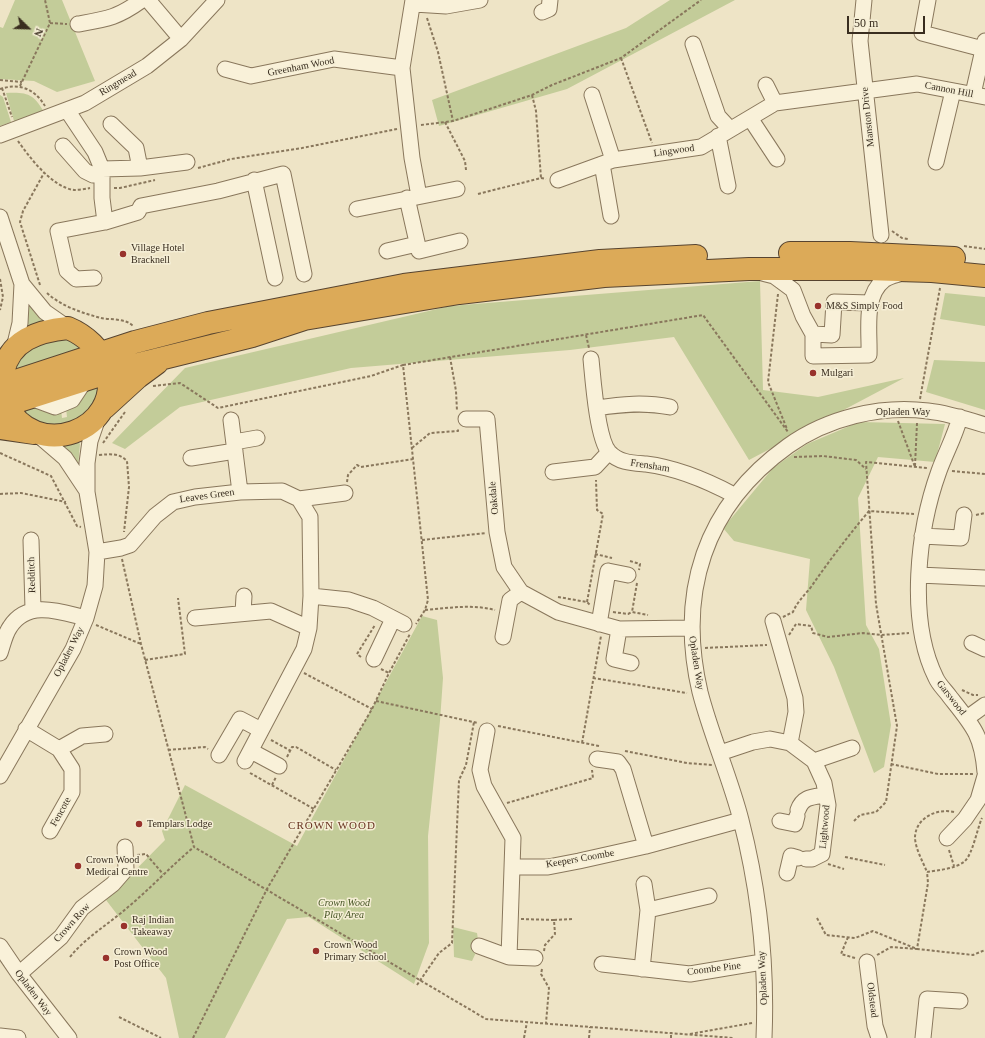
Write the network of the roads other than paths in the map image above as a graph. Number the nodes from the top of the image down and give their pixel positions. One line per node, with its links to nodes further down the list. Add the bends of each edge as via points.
1 (142, 0): 8 (street, via 110,19)
2 (148, 0): 9 (street)
3 (217, 0): 9 (street, Ringmead)
4 (480, 0): 7 (street, via 446,6)
5 (864, 0): 15 (street, Manston Drive, via 860,41)
6 (928, 0): 11 (street, via 922,33)
7 (414, 2): 12 (street)
8 (78, 24)
9 (181, 39): 20 (street, Ringmead, via 148,66 85,103)
10 (694, 44): 23 (street)
11 (984, 45): 18 (street)
12 (402, 68): 13 (street, Greenham Wood, via 334,59 251,76); 36 (street, via 412,158)
13 (225, 69)
14 (766, 85): 19 (street)
15 (864, 90): 16 (street, Cannon Hill, via 917,84); 19 (street, Lingwood); 41 (street, Manston Drive)
16 (953, 90): 18 (street, Cannon Hill); 28 (street)
17 (592, 95): 27 (street)
18 (979, 96)
19 (776, 103): 21 (street, Lingwood)
20 (66, 110): 24 (street, Ringmead); 31 (street, via 96,152)
21 (750, 118): 23 (street, Lingwood); 26 (street)
22 (111, 124): 30 (street, via 136,148)
23 (724, 133): 27 (street, Lingwood, via 701,147); 34 (street)
24 (0, 135)
25 (63, 146): 31 (street, via 85,171 93,175)
26 (777, 159)
27 (608, 162): 33 (street, Lingwood); 38 (street)
28 (936, 162)
29 (192, 165): 30 (street)
30 (140, 168): 31 (street)
31 (102, 169): 40 (street)
32 (254, 180): 40 (street, via 218,191 141,206 138,212); 48 (street, via 283,174); 51 (street)
33 (558, 180)
34 (728, 186)
35 (456, 188): 36 (street)
36 (413, 197): 37 (street); 43 (street)
37 (357, 209)
38 (611, 216)
39 (0, 217): 52 (street)
40 (105, 222): 50 (street, via 58,231 67,271 76,279)
41 (881, 235)
42 (460, 241): 43 (street, via 419,251)
43 (417, 244): 44 (street)
44 (387, 251)
45 (985, 261): 56 (highway, via 850,253 740,254 600,261 404,285 208,323)
46 (749, 269): 47 (highway); 55 (street, via 774,276 794,290 803,316); 58 (highway, via 604,276 460,292 304,319 252,336)
47 (906, 271): 49 (highway); 53 (street, via 885,279 878,286)
48 (304, 274)
49 (985, 276)
50 (94, 278)
51 (275, 278)
52 (22, 284): 54 (street, via 45,312); 57 (street, via 20,323)
53 (871, 303): 55 (street, via 834,302 832,335); 55 (street, via 870,355 813,356)
54 (69, 328): 56 (highway); 57 (highway, via 40,333); 60 (highway)
55 (813, 334)
56 (135, 342): 60 (highway)
57 (8, 355): 61 (highway)
58 (165, 358): 60 (highway); 64 (highway, via 138,377)
59 (591, 359): 63 (street)
60 (104, 362): 61 (highway); 61 (highway, via 86,379 28,397); 64 (highway, via 110,387)
61 (2, 396): 70 (highway, via 20,422)
62 (670, 407): 63 (street, via 638,403)
63 (597, 408): 73 (street, via 604,444)
64 (102, 411): 70 (highway, via 85,427 71,434); 76 (street, Opladen Way, via 88,452)
65 (960, 417): 68 (street, Opladen Way); 79 (street, Opladen Way, via 927,410 868,413 791,437); 82 (street, Garswood, via 955,436 939,470)
66 (460, 419): 88 (street, Oakdale, via 487,418 504,567)
67 (231, 420): 72 (street, Leaves Green)
68 (985, 425)
69 (0, 428): 70 (highway)
70 (36, 434): 76 (street, Opladen Way, via 65,458)
71 (257, 438): 72 (street)
72 (234, 447): 74 (street); 77 (street, Leaves Green)
73 (609, 452): 75 (street, via 595,467); 79 (street, Frensham, via 623,462 664,466 701,478)
74 (191, 458)
75 (553, 472)
76 (87, 492): 84 (street, Opladen Way)
77 (240, 492): 80 (street, Leaves Green, via 282,491); 84 (street, Leaves Green, via 172,502 155,516 130,545)
78 (345, 493): 80 (street)
79 (734, 495): 98 (street, Opladen Way, via 713,531 700,564 693,598)
80 (299, 499): 90 (street, via 310,517)
81 (964, 515): 82 (street, via 961,538)
82 (922, 536): 86 (street, Garswood)
83 (31, 540): 91 (street, Redditch)
84 (96, 552): 94 (street, Opladen Way)
85 (632, 571): 96 (street, via 608,571)
86 (919, 575): 87 (street); 105 (street, Garswood, via 920,633 936,678)
87 (985, 578)
88 (521, 592): 96 (street, Oakdale, via 558,612); 100 (street, via 510,600)
89 (244, 596): 92 (street)
90 (311, 596): 97 (street); 102 (street, via 349,600 373,608 398,622)
91 (33, 609): 94 (street); 101 (street, via 24,613 10,626)
92 (243, 613): 93 (street); 97 (street, via 271,611)
93 (195, 618)
94 (90, 621): 107 (street, Opladen Way)
95 (773, 621): 110 (street, via 795,698 796,712)
96 (600, 623): 99 (street, Oakdale)
97 (309, 628): 108 (street, via 304,649)
98 (691, 628): 99 (street, Oakdale); 114 (street, Opladen Way, via 701,692)
99 (619, 629): 103 (street, via 614,659)
100 (503, 637)
101 (0, 652)
102 (374, 659)
103 (632, 663)
104 (985, 705): 105 (street)
105 (967, 718): 118 (street, Garswood, via 977,733 984,751)
106 (488, 727): 127 (street, via 480,770 484,786 513,838)
107 (26, 729): 112 (street, Fencote); 119 (street, Opladen Way)
108 (261, 732): 113 (street, via 240,719); 117 (street, via 248,756)
109 (105, 734): 112 (street, via 82,736)
110 (790, 743): 114 (street, Lightwood, via 770,739 753,742); 115 (street, Lightwood)
111 (852, 748): 115 (street)
112 (59, 749): 123 (street, Fencote, via 72,769 72,792)
113 (219, 755)
114 (722, 760): 121 (street, Opladen Way)
115 (814, 761): 120 (street, Lightwood, via 824,783)
116 (595, 762): 125 (street, via 618,762 623,769)
117 (281, 767)
118 (983, 774): 124 (street, Garswood, via 978,800)
119 (0, 776)
120 (826, 795): 122 (street, via 807,797 801,802 795,824); 128 (street, Lightwood, via 828,805 822,854 812,859 791,856)
121 (741, 820): 125 (street, Keepers Coombe); 136 (street, Opladen Way, via 758,912)
122 (780, 822)
123 (50, 831)
124 (948, 845)
125 (646, 846): 127 (street, Keepers Coombe, via 548,867)
126 (125, 852): 140 (street, Crown Row, via 126,869 114,884 82,908 61,937)
127 (513, 867): 134 (street)
128 (787, 873)
129 (644, 884): 131 (street)
130 (708, 896): 131 (street)
131 (648, 910): 139 (street)
132 (0, 946): 140 (street, Opladen Way)
133 (479, 946): 134 (street)
134 (509, 957): 135 (street)
135 (540, 959)
136 (762, 962): 139 (street, Coombe Pine, via 690,974); 145 (street, Opladen Way, via 765,996)
137 (867, 962): 146 (street, Oldstead, via 875,1026)
138 (602, 964): 139 (street, Coombe Pine)
139 (642, 969)
140 (18, 974): 144 (street, Opladen Way)
141 (960, 1001): 147 (street, via 927,999)
142 (0, 1036): 143 (street)
143 (18, 1038)
144 (69, 1038)
145 (764, 1038)
146 (880, 1038)
147 (922, 1038)

